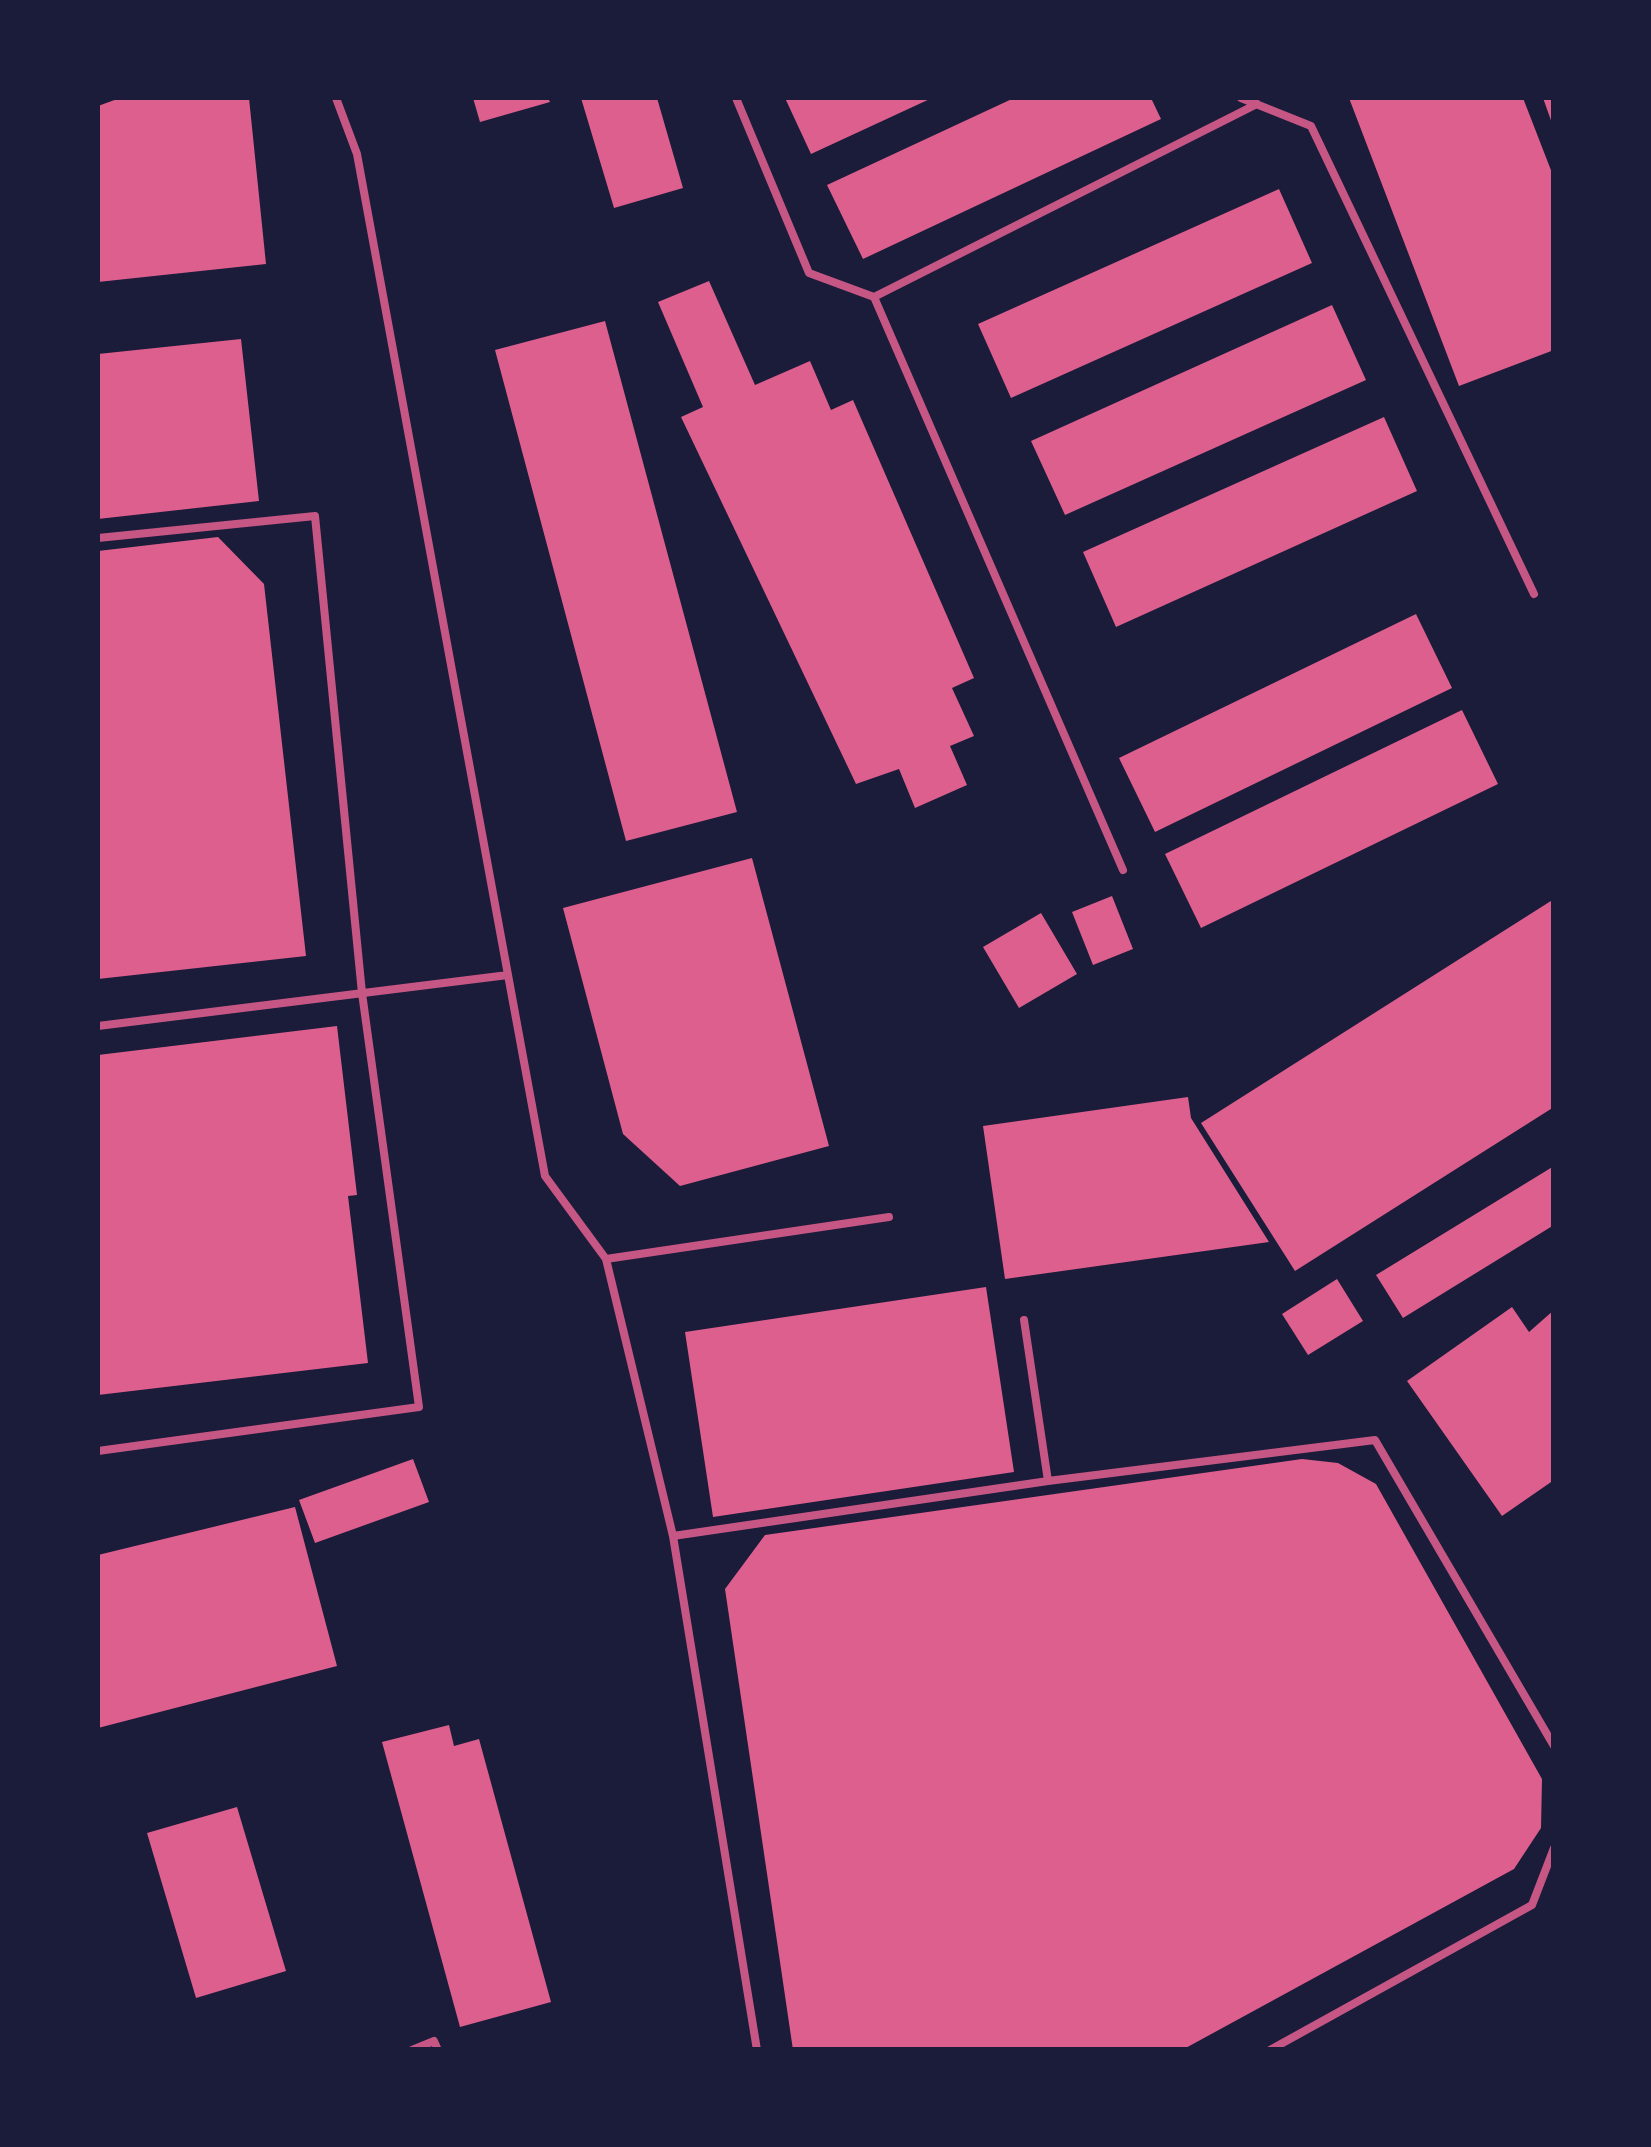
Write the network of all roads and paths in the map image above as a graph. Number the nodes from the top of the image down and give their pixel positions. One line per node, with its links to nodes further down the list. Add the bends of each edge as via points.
1 (336, 98): 9 (lane, via 357,154)
2 (736, 98): 5 (lane, via 809,272)
3 (1240, 98): 4 (lane)
4 (1257, 104): 5 (lane); 7 (lane, via 1312,126)
5 (874, 298): 8 (lane)
6 (98, 538): 10 (lane, via 314,516)
7 (1534, 594)
8 (1123, 870)
9 (508, 975): 10 (lane); 13 (lane, via 545,1176)
10 (362, 993): 11 (lane); 15 (lane, via 419,1407)
11 (98, 1026)
12 (889, 1217): 13 (lane)
13 (606, 1259): 17 (lane)
14 (1024, 1320): 16 (lane)
15 (98, 1451)
16 (1048, 1481): 17 (lane); 18 (lane, via 1375,1440)
17 (673, 1536): 22 (lane)
18 (1554, 1746)
19 (1554, 1848): 23 (lane, via 1532,1905)
20 (412, 2050): 21 (lane, via 434,2040)
21 (438, 2050)
22 (758, 2050)
23 (1270, 2050)

